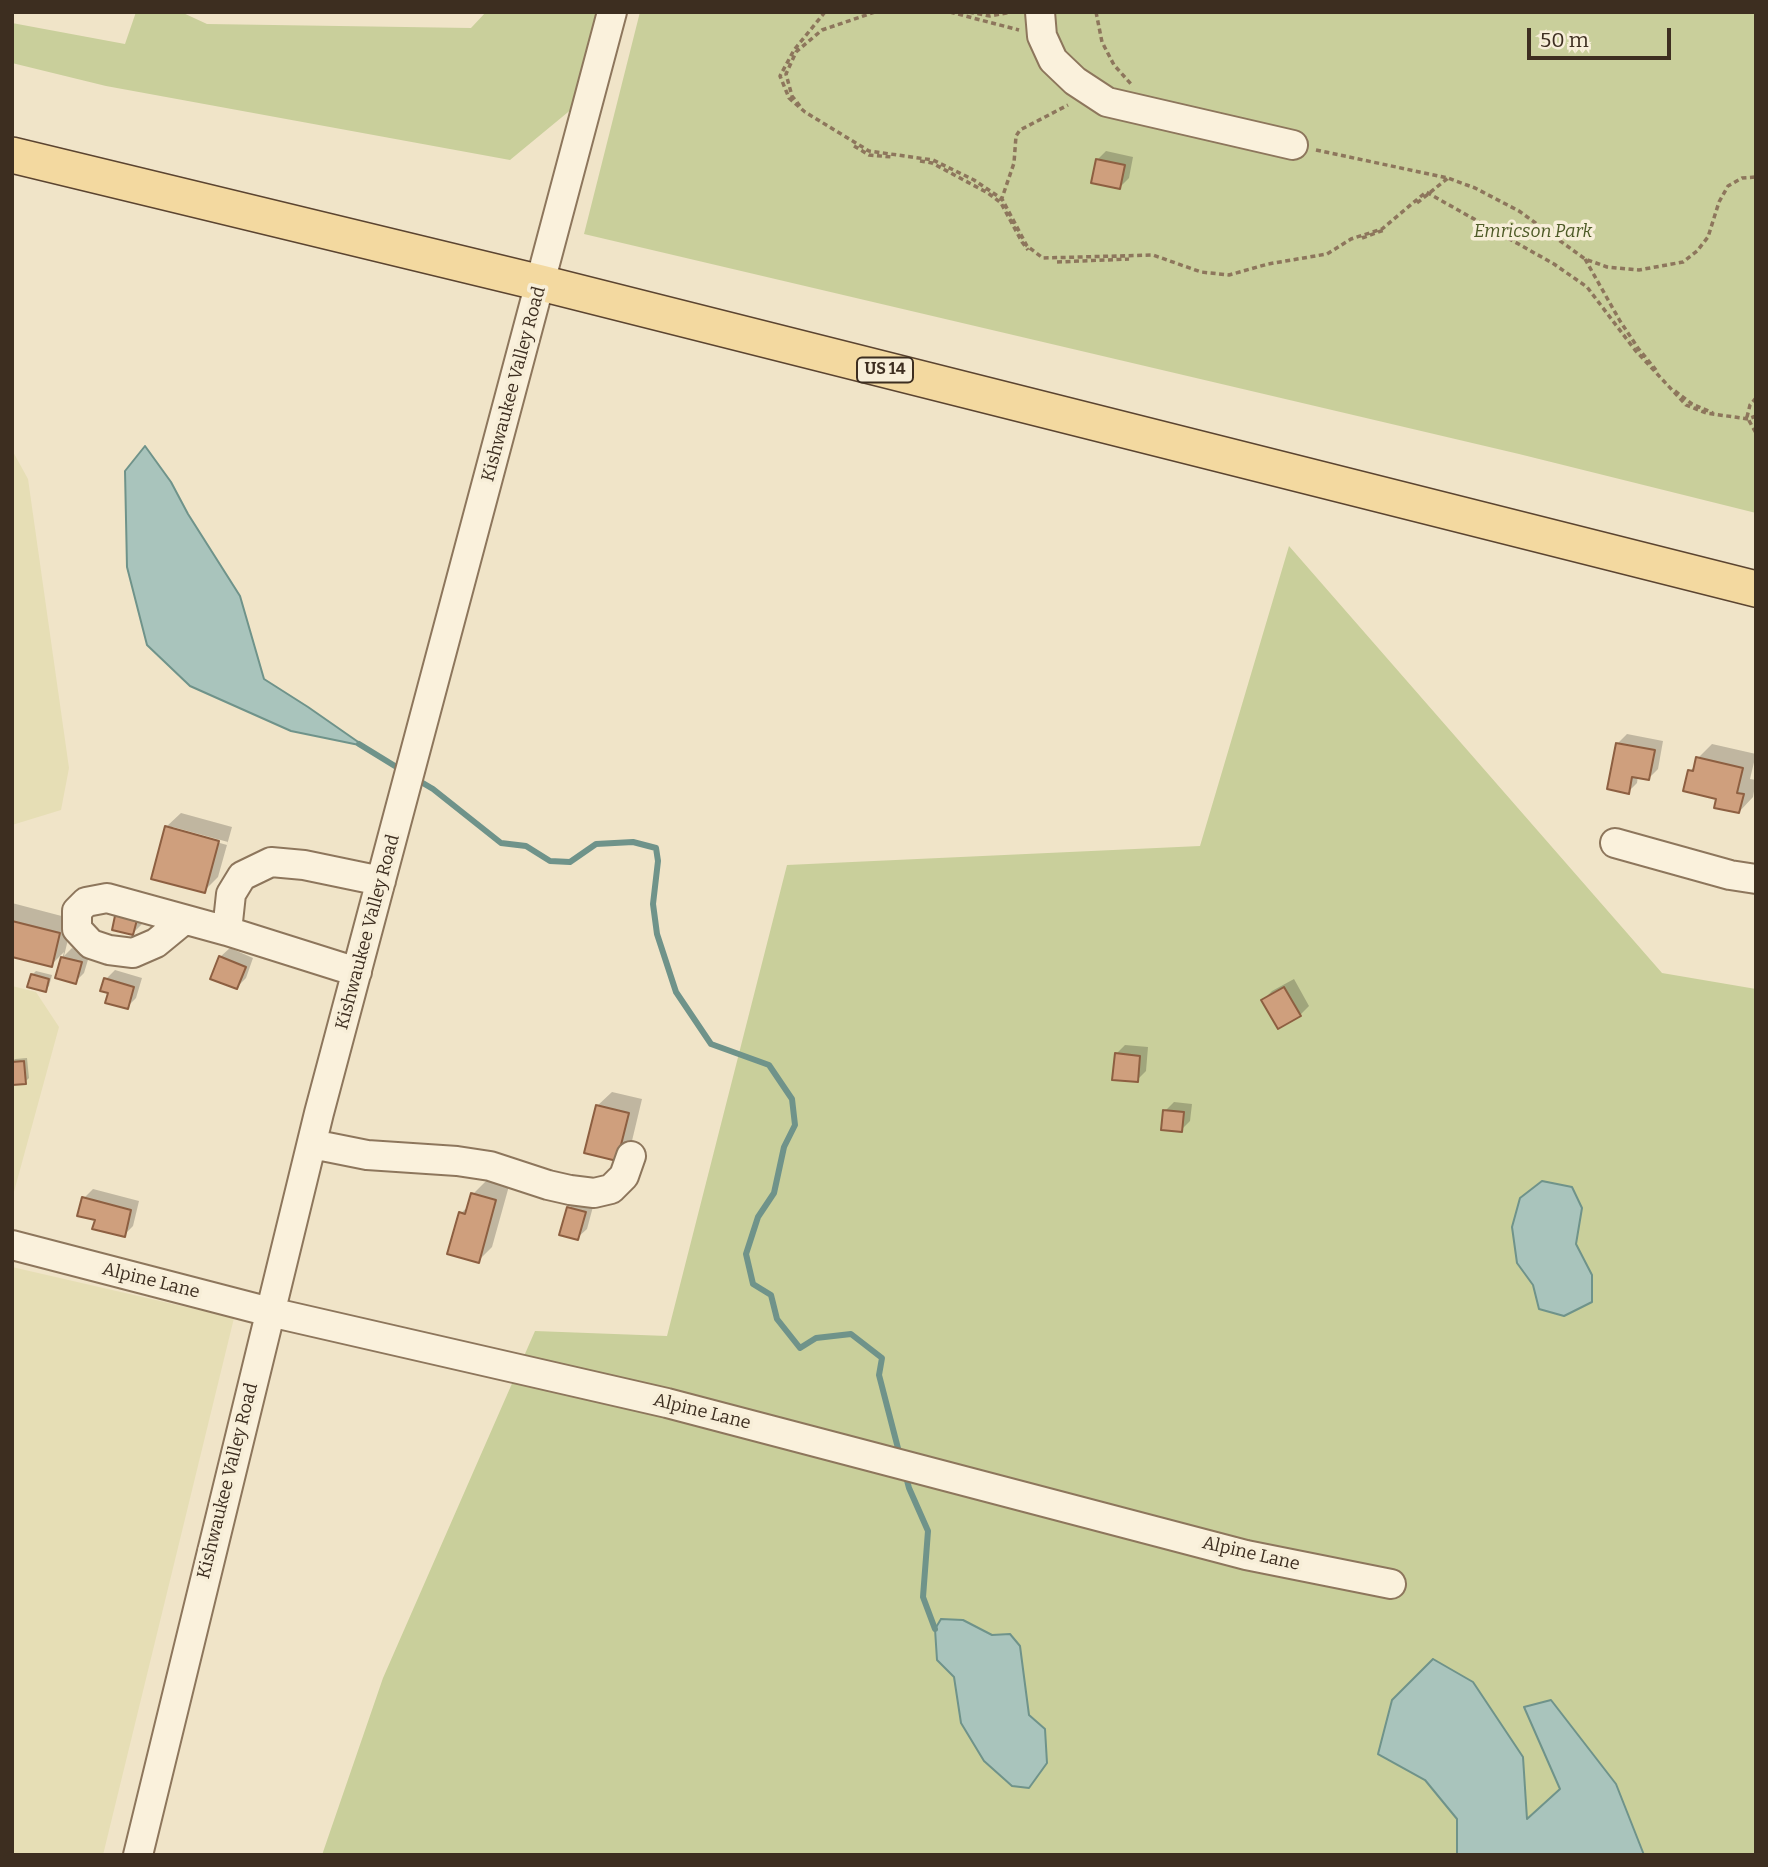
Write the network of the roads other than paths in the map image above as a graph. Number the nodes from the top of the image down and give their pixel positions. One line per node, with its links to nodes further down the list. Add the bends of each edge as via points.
1 (612, 12): 5 (street, Kishwaukee Valley Road)
2 (1041, 24): 3 (street, via 1053,60 1107,102)
3 (1293, 145)
4 (12, 155): 5 (main road, US 14)
5 (541, 283): 6 (main road, US 14); 9 (street, Kishwaukee Valley Road)
6 (1756, 589)
7 (1615, 843): 8 (street)
8 (1756, 879)
9 (382, 881): 11 (street, via 271,862 242,876 231,894); 12 (street, Kishwaukee Valley Road)
10 (184, 920): 11 (street)
11 (227, 931): 12 (street)
12 (357, 972): 13 (street, Kishwaukee Valley Road)
13 (312, 1143): 14 (street, via 380,1157 489,1166 559,1188 594,1192 611,1189 624,1176); 16 (street, Kishwaukee Valley Road)
14 (631, 1156)
15 (12, 1245): 16 (street, Alpine Lane)
16 (270, 1312): 17 (street, Alpine Lane, via 667,1403 1246,1555); 18 (street, Kishwaukee Valley Road)
17 (1391, 1584)
18 (138, 1855)

